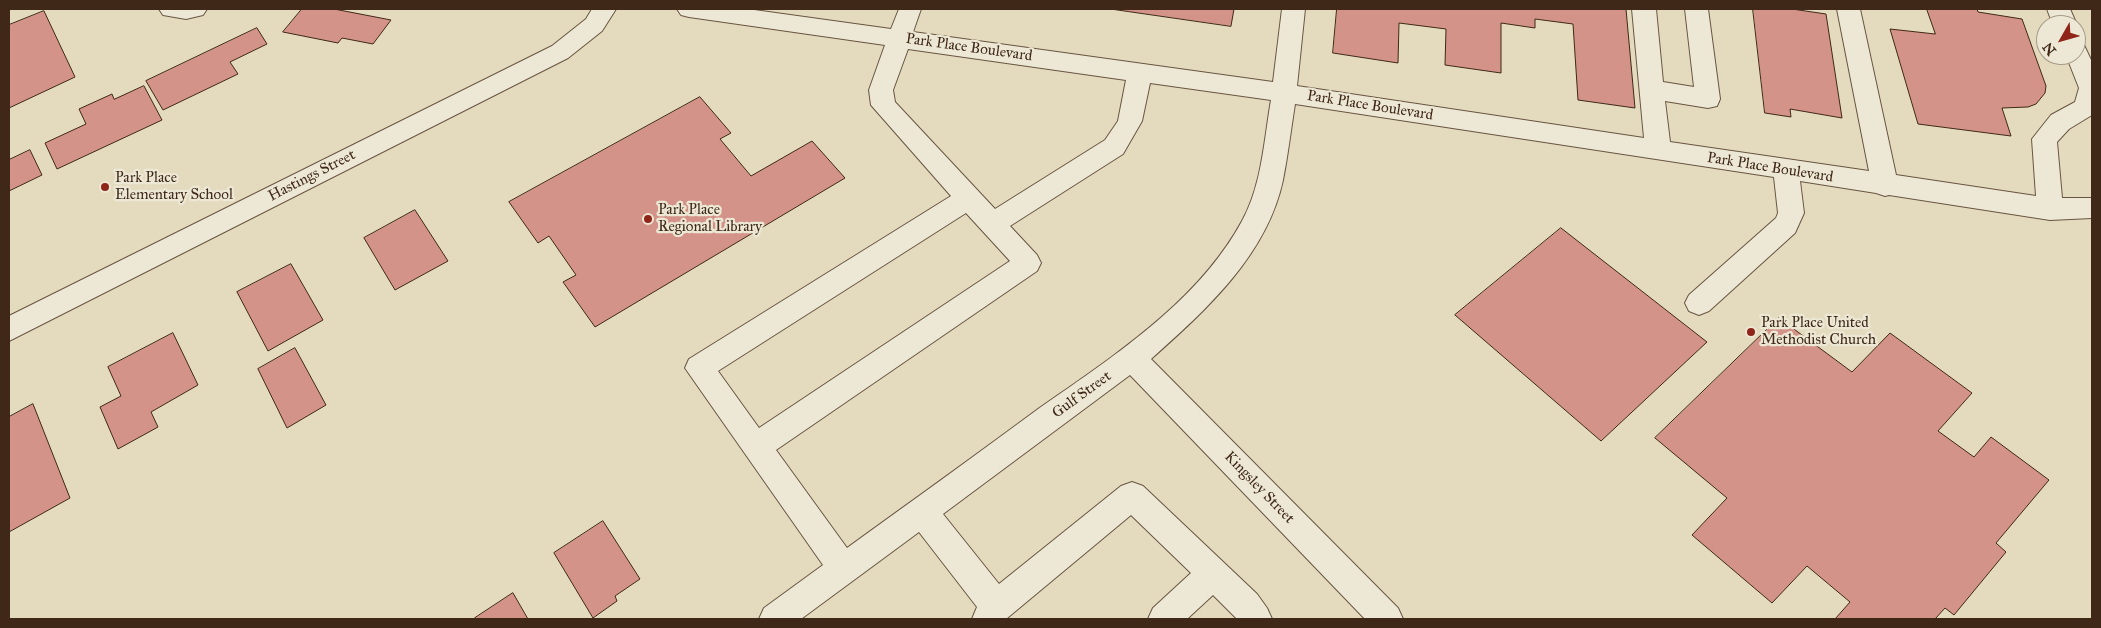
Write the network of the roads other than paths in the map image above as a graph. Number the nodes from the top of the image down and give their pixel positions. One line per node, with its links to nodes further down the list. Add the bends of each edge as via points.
1 (171, 9): 2 (street)
2 (195, 9)
3 (604, 9): 26 (street, Hastings Street, via 594,25 560,52)
4 (689, 9): 10 (street, Park Place Boulevard)
5 (910, 9): 11 (street)
6 (1294, 9): 16 (street, Gulf Street)
7 (1644, 9): 15 (street)
8 (1696, 9): 15 (street, via 1708,99)
9 (1848, 9): 19 (street)
10 (841, 19): 11 (street, Park Place Boulevard)
11 (899, 38): 13 (street, Park Place Boulevard); 20 (street, via 882,90 883,105)
12 (2082, 65): 14 (street)
13 (1139, 72): 16 (street, Park Place Boulevard); 23 (street, via 1132,121 1125,137)
14 (2092, 89): 22 (street, via 2086,107 2060,122 2044,139)
15 (1652, 90): 17 (street)
16 (1284, 93): 17 (street, Park Place Boulevard); 27 (street, Gulf Street, via 1270,181 1254,225 1218,277 1189,308)
17 (1658, 150): 18 (street, Park Place Boulevard)
18 (1786, 170): 19 (street, Park Place Boulevard); 25 (street, via 1791,214 1786,225)
19 (1885, 186): 22 (street, Park Place Boulevard)
20 (968, 198): 23 (street); 28 (street, via 699,368)
21 (2092, 208): 22 (street, Park Place Boulevard)
22 (2050, 209): 24 (street, Park Place Boulevard)
23 (992, 224): 28 (street, via 1028,263)
24 (2092, 226)
25 (1699, 303)
26 (9, 329)
27 (1132, 358): 29 (street, Gulf Street); 36 (street, Kingsley Street)
28 (756, 447): 30 (street)
29 (922, 512): 30 (street, Gulf Street); 32 (street)
30 (843, 568): 33 (street, Gulf Street)
31 (1213, 574): 32 (street, via 1132,496); 34 (street); 35 (street)
32 (992, 612)
33 (775, 619)
34 (1164, 619)
35 (1256, 619)
36 (1387, 619)

